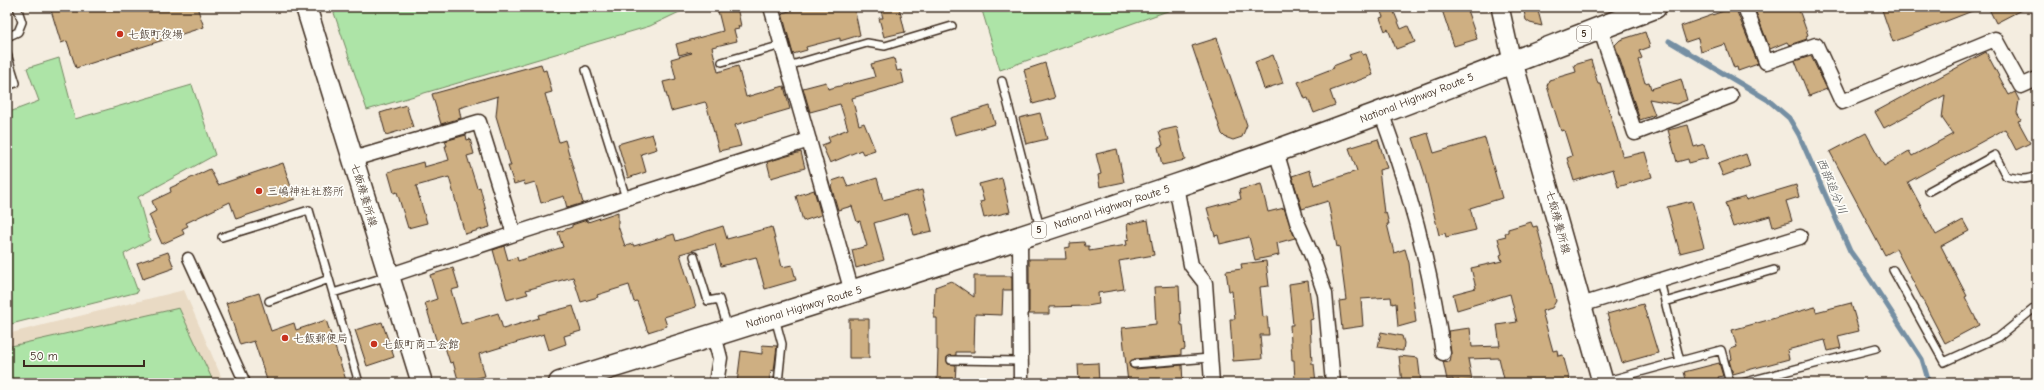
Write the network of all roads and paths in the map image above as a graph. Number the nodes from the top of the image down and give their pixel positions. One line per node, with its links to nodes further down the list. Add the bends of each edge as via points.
1 (17, 7): 9 (lane, via 22,22 18,32)
2 (306, 7): 23 (main road, 七飯療養所線)
3 (771, 7): 10 (street)
4 (1500, 7): 12 (street)
5 (1655, 7): 8 (highway, National Highway Route 5 / 5)
6 (1745, 7): 16 (street, via 1766,62 1816,45 1842,102 1995,39 2021,86)
7 (952, 26): 14 (lane, via 885,46 867,43)
8 (1600, 28): 12 (highway, National Highway Route 5 / 5); 19 (street, via 1635,133)
9 (7, 37)
10 (782, 45): 13 (lane); 14 (street)
11 (7, 54): 18 (lane, via 16,83)
12 (1512, 61): 20 (highway, National Highway Route 5 / 5); 44 (main road, 七飯療養所線)
13 (722, 62)
14 (788, 66): 21 (street)
15 (586, 70): 27 (lane)
16 (2037, 79)
17 (1002, 81): 28 (lane)
18 (7, 86)
19 (1731, 96)
20 (1381, 112): 22 (highway, National Highway Route 5 / 5); 49 (street, via 1397,154 1435,298)
21 (809, 140): 27 (street); 40 (street)
22 (1276, 151): 25 (highway, National Highway Route 5 / 5); 65 (street, via 1297,222 1325,294)
23 (353, 159): 29 (street, via 479,122); 37 (main road, 七飯療養所線)
24 (2037, 175): 26 (lane, via 2018,179 2006,176 1995,155)
25 (1176, 186): 28 (highway, National Highway Route 5 / 5); 50 (street, via 1191,265 1205,283)
26 (1929, 191)
27 (626, 198): 29 (street)
28 (1041, 230): 31 (highway, National Highway Route 5 / 5)
29 (514, 234): 37 (street)
30 (222, 237): 38 (lane, via 308,210)
31 (1020, 237): 40 (highway, National Highway Route 5 / 5); 52 (street)
32 (1800, 237): 39 (street)
33 (694, 256): 47 (lane, via 708,301 719,298)
34 (188, 258): 57 (street)
35 (1774, 270): 43 (lane)
36 (1893, 270): 45 (lane, via 1944,362 1999,337)
37 (388, 276): 41 (lane); 59 (main road, 七飯療養所線)
38 (329, 280): 41 (lane); 42 (lane)
39 (1660, 281): 43 (lane); 44 (street)
40 (852, 292): 46 (highway, National Highway Route 5 / 5)
41 (333, 293): 58 (lane)
42 (270, 301)
43 (1665, 302): 53 (lane)
44 (1581, 305): 56 (main road, 七飯療養所線)
45 (2037, 306)
46 (775, 316): 47 (highway, National Highway Route 5 / 5); 62 (lane, via 782,344)
47 (722, 332): 55 (highway, National Highway Route 5 / 5); 61 (street)
48 (1876, 348): 67 (lane)
49 (1443, 353)
50 (1210, 358): 54 (lane); 64 (street)
51 (951, 360): 52 (lane)
52 (1020, 361): 63 (street)
53 (1680, 361): 56 (lane); 66 (lane, via 1721,350)
54 (1134, 364)
55 (587, 379): 60 (highway, National Highway Route 5 / 5)
56 (1603, 382)
57 (245, 383)
58 (359, 383)
59 (422, 383)
60 (560, 383)
61 (716, 383)
62 (778, 383)
63 (1021, 383)
64 (1212, 383)
65 (1333, 383)
66 (1730, 383)
67 (1742, 383)

